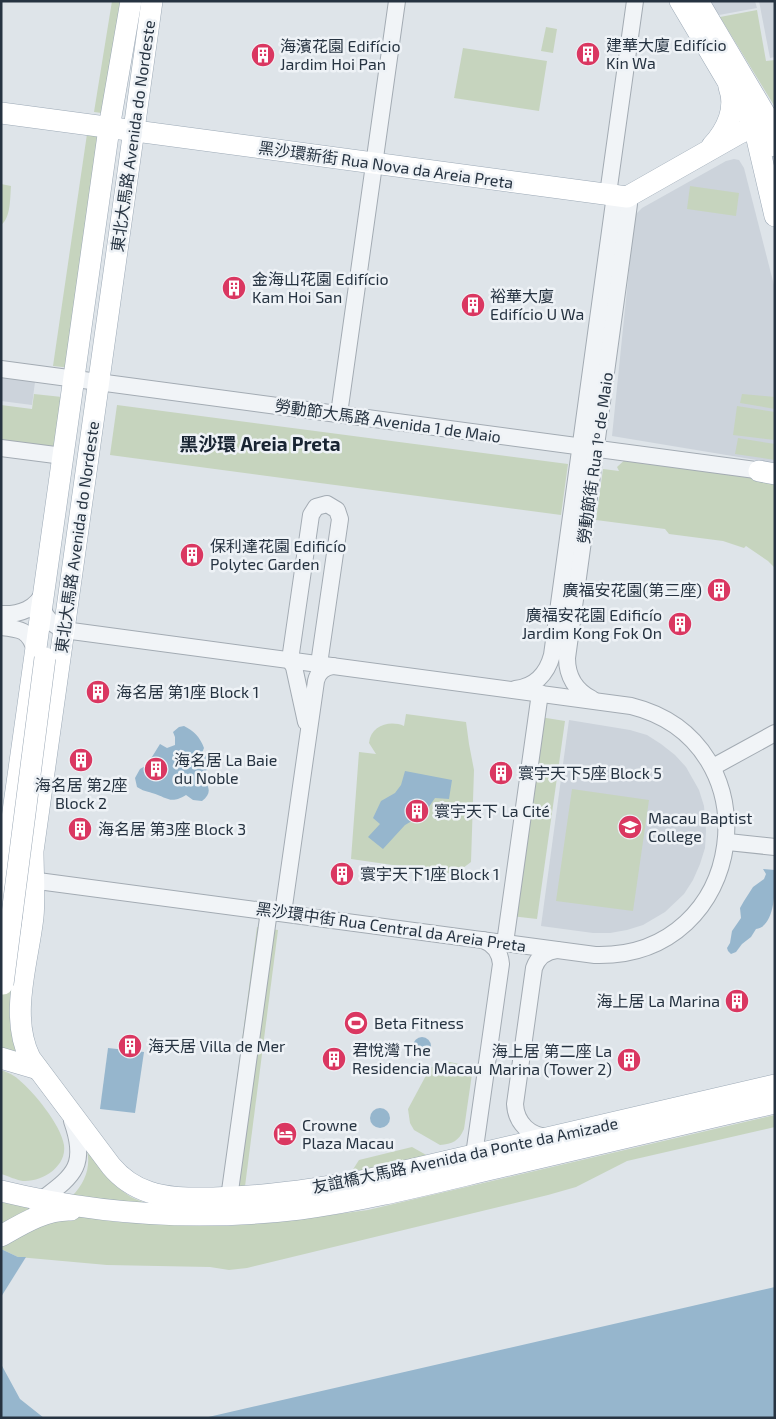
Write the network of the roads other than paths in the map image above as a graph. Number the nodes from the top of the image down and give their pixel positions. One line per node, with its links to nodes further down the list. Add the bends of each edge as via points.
1 (131, 1): 10 (main road, 東北大馬路 Avenida do Nordeste)
2 (152, 1): 11 (main road, 東北大馬路 Avenida do Nordeste)
3 (397, 1): 14 (street)
4 (635, 1): 15 (street, 勞動節街 Rua 1º de Maio)
5 (680, 1): 7 (main road)
6 (698, 1): 9 (main road)
7 (727, 81): 9 (main road); 13 (main road, via 732,97 730,117)
8 (1, 113): 10 (main road, 黑沙環新街 Rua Nova da Areia Preta)
9 (766, 122): 12 (main road); 13 (main road); 16 (main road)
10 (109, 128): 11 (main road, 黑沙環新街 Rua Nova da Areia Preta); 18 (main road, 東北大馬路 Avenida do Nordeste)
11 (134, 131): 14 (main road, 黑沙環新街 Rua Nova da Areia Preta); 19 (main road, 東北大馬路 Avenida do Nordeste)
12 (775, 146)
13 (708, 149): 15 (main road)
14 (374, 163): 15 (main road, 黑沙環新街 Rua Nova da Areia Preta); 20 (street)
15 (617, 196): 22 (street, 勞動節街 Rua 1º de Maio, via 630,204)
16 (775, 216)
17 (1, 369): 18 (street, 勞動節大馬路 Avenida 1 de Maio)
18 (74, 379): 19 (street, 勞動節大馬路 Avenida 1 de Maio); 23 (main road, 東北大馬路 Avenida do Nordeste)
19 (98, 382): 20 (street, 勞動節大馬路 Avenida 1 de Maio); 28 (main road, 東北大馬路 Avenida do Nordeste)
20 (339, 414): 22 (street, 勞動節大馬路 Avenida 1 de Maio)
21 (1, 448): 23 (street)
22 (588, 448): 24 (street, 勞動節大馬路 Avenida 1 de Maio); 29 (street, 勞動節街 Rua 1º de Maio)
23 (63, 456): 25 (main road, 東北大馬路 Avenida do Nordeste)
24 (771, 472)
25 (43, 599): 26 (street, via 16,614); 28 (street, via 45,615 51,623); 30 (main road, 東北大馬路 Avenida do Nordeste)
26 (1, 614)
27 (1, 627): 30 (street, via 26,632)
28 (64, 630): 30 (main road); 31 (street, 黑沙環中街 Rua Central da Areia Preta); 41 (main road, 東北大馬路 Avenida do Nordeste)
29 (561, 644): 33 (street, 勞動節街 Rua 1º de Maio, via 542,675 529,685); 35 (street, 勞動節街 Rua 1º de Maio, via 572,682 587,696)
30 (40, 654): 42 (main road, 東北大馬路 Avenida do Nordeste); 50 (main road, bridge)
31 (290, 660): 32 (street, 黑沙環中街 Rua Central da Areia Preta); 32 (street, via 310,515 316,507 327,504 337,510 340,519); 37 (street)
32 (326, 665): 33 (street, 黑沙環中街 Rua Central da Areia Preta); 37 (street, via 316,678)
33 (507, 689): 34 (street, 黑沙環中街 Rua Central da Areia Preta)
34 (540, 694): 35 (street, 黑沙環中街 Rua Central da Areia Preta); 48 (street)
35 (602, 702): 38 (street, 黑沙環中街 Rua Central da Areia Preta, via 634,706 671,722 695,742)
36 (775, 733): 38 (street)
37 (308, 734): 46 (street)
38 (713, 767): 39 (street, 黑沙環中街 Rua Central da Areia Preta, via 727,805)
39 (728, 842): 40 (street); 49 (street, 黑沙環中街 Rua Central da Areia Preta, via 723,865 710,893 692,917 672,934 640,949 620,953 595,955)
40 (775, 847)
41 (33, 851): 43 (main road, 東北大馬路 Avenida do Nordeste); 44 (street, via 38,870)
42 (5, 852): 45 (main road, 東北大馬路 Avenida do Nordeste)
43 (33, 880): 44 (street, 黑沙環中街 Rua Central da Areia Preta); 45 (street, 黑沙環中街 Rua Central da Areia Preta, via 15,881); 52 (main road, 東北大馬路 Avenida do Nordeste, via 33,915 19,1019 24,1046)
44 (59, 883): 46 (street, 黑沙環中街 Rua Central da Areia Preta)
45 (2, 895)
46 (276, 912): 47 (street, 黑沙環中街 Rua Central da Areia Preta); 59 (street)
47 (482, 940): 48 (street, 黑沙環中街 Rua Central da Areia Preta); 57 (street, via 496,948 501,964)
48 (505, 942): 49 (street, 黑沙環中街 Rua Central da Areia Preta)
49 (560, 950): 56 (street, via 544,954 534,968 514,1104 525,1129 540,1136)
50 (2, 989)
51 (1, 1058): 52 (main road)
52 (38, 1069): 55 (main road, 東北大馬路 Avenida do Nordeste)
53 (775, 1085): 56 (main road, 友誼橋大馬路 Avenida da Ponte da Amizade)
54 (775, 1103): 61 (main road, 友誼橋大馬路 Avenida da Ponte da Amizade, via 327,1205 214,1215 162,1215)
55 (68, 1109): 59 (main road, 友誼橋大馬路 Avenida da Ponte da Amizade, via 116,1171 137,1187 163,1195); 60 (street, via 78,1139 78,1162 67,1181)
56 (555, 1136): 57 (main road, 友誼橋大馬路 Avenida da Ponte da Amizade)
57 (474, 1155): 59 (main road, 友誼橋大馬路 Avenida da Ponte da Amizade, via 330,1187)
58 (1, 1191): 60 (main road, 友誼橋大馬路 Avenida da Ponte da Amizade)
59 (228, 1198)
60 (42, 1200): 61 (main road, 友誼橋大馬路 Avenida da Ponte da Amizade); 62 (street)
61 (93, 1209): 62 (main road, via 56,1211 29,1220)
62 (1, 1235)

